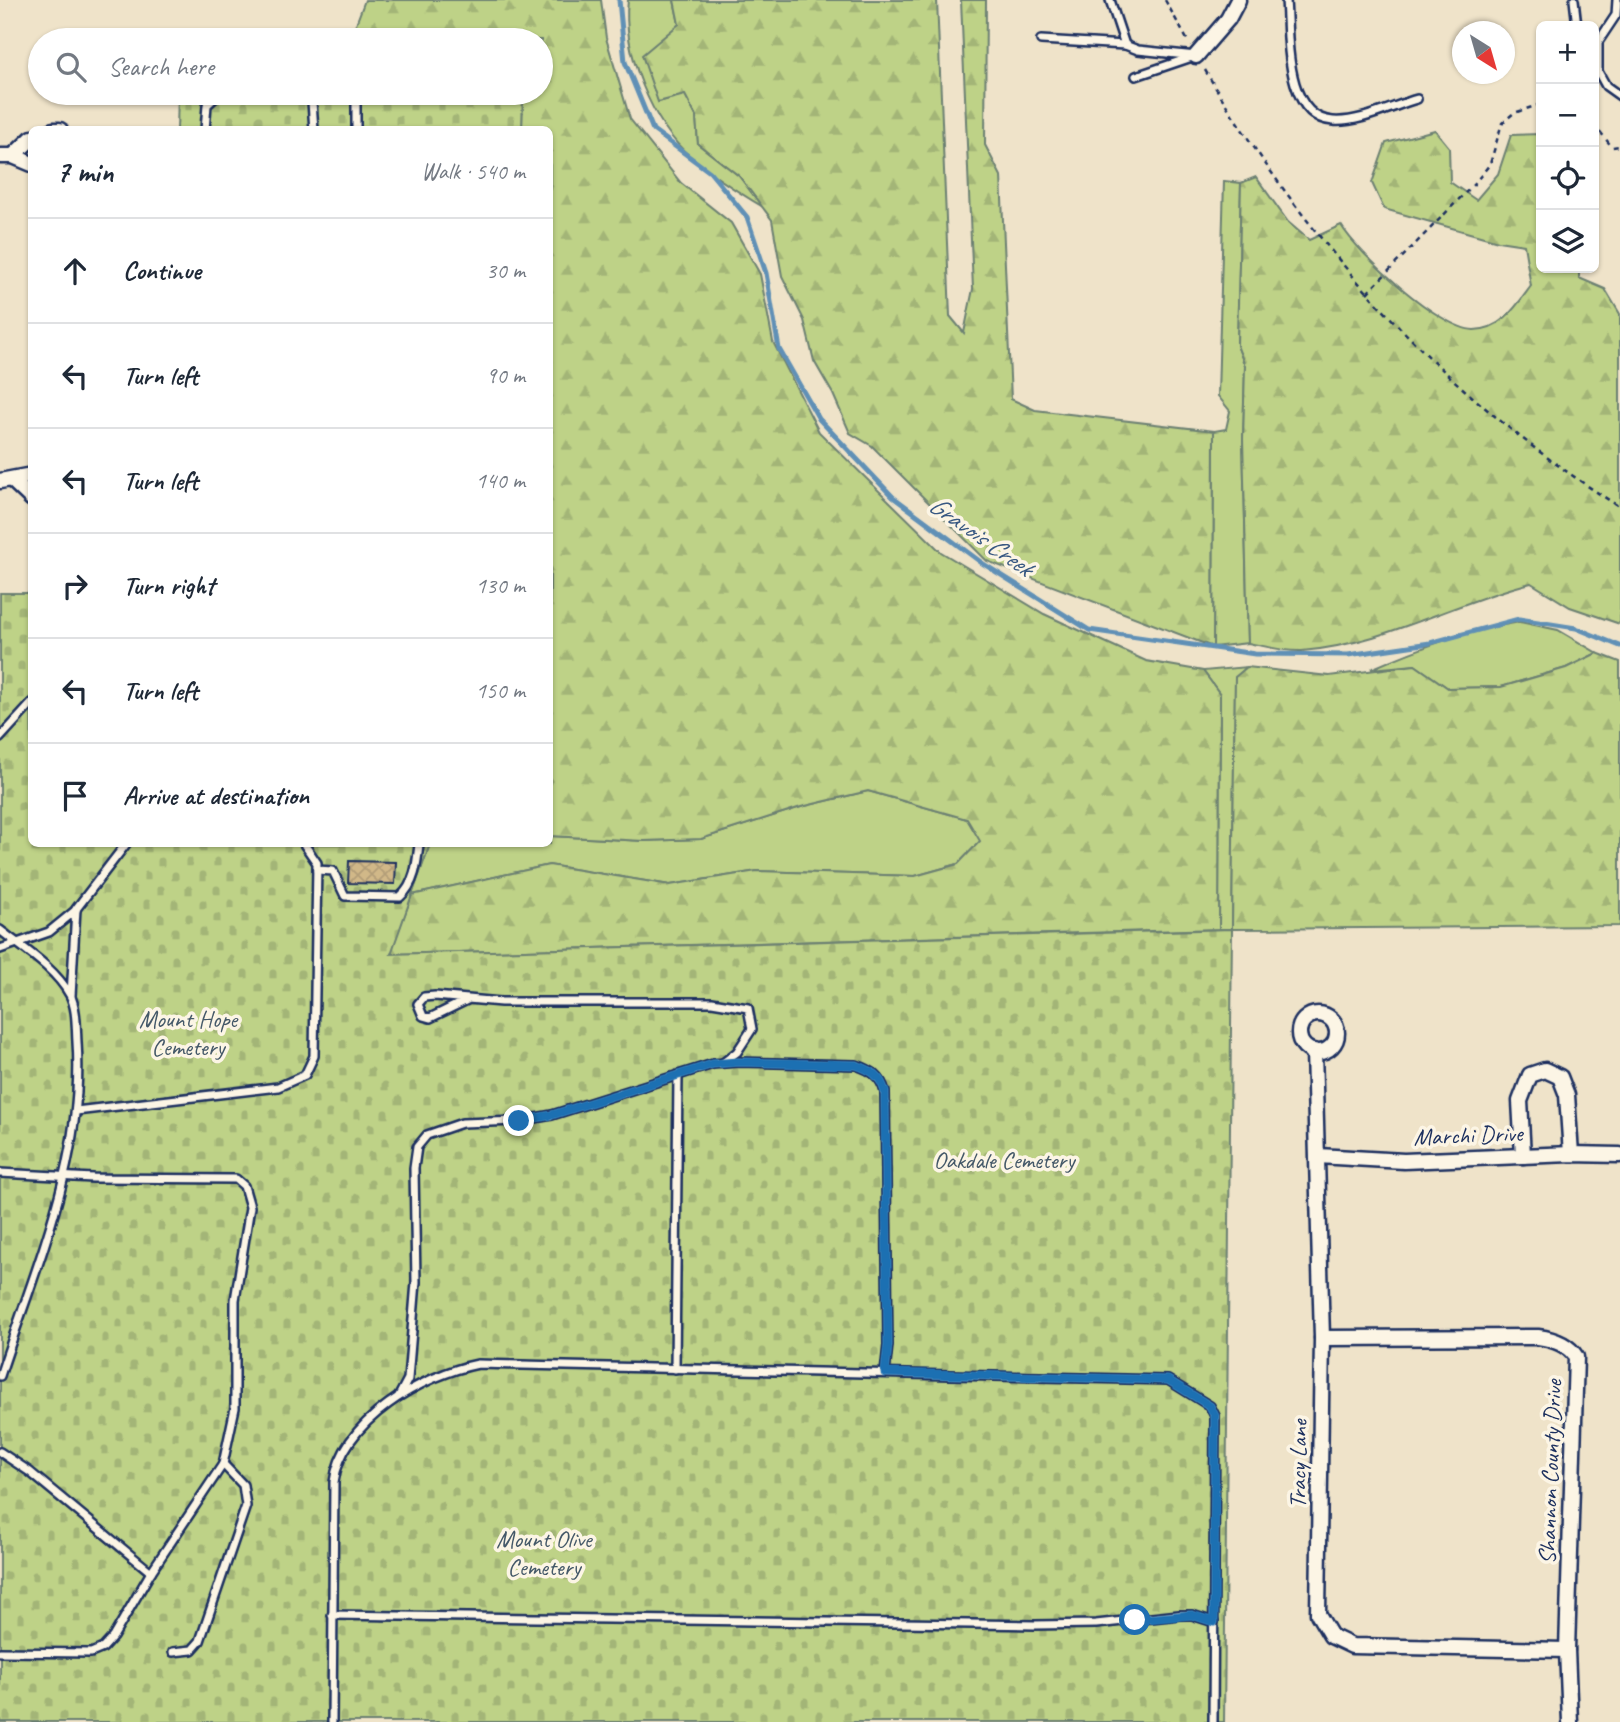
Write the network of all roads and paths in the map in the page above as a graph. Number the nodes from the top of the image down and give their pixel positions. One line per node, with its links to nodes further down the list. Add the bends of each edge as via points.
1 (1110, 0): 10 (lane)
2 (1165, 0): 11 (path)
3 (1238, 0): 11 (street)
4 (1286, 0): 15 (lane, via 1295,91 1318,117 1350,119)
5 (1574, 0): 7 (lane)
6 (1618, 5): 9 (lane)
7 (1576, 21)
8 (1041, 40): 10 (lane)
9 (1599, 40)
10 (1125, 45): 11 (lane)
11 (1197, 57): 13 (lane); 28 (path, via 1247,141 1302,218)
12 (1599, 74): 14 (lane)
13 (1136, 76)
14 (1620, 96)
15 (1418, 99)
16 (208, 105): 20 (lane)
17 (312, 105): 21 (lane)
18 (356, 105): 22 (lane)
19 (1536, 106): 28 (path, via 1502,123 1490,164)
20 (205, 126)
21 (314, 126)
22 (356, 126)
23 (1599, 130): 25 (path, via 1612,147)
24 (28, 141): 26 (street)
25 (1620, 146)
26 (6, 156): 27 (street)
27 (28, 163)
28 (1367, 293): 32 (path, via 1437,365 1501,420)
29 (28, 476): 30 (street)
30 (7, 481): 31 (street)
31 (28, 496)
32 (1620, 507)
33 (28, 707): 34 (lane)
34 (0, 738)
35 (125, 847): 39 (lane)
36 (306, 847): 38 (lane)
37 (419, 847): 38 (lane, via 408,890 400,897 345,896 333,871)
38 (317, 870): 48 (lane, via 314,1056 304,1075 278,1087)
39 (76, 909): 41 (lane, via 49,932); 43 (lane)
40 (0, 930): 41 (lane)
41 (18, 945): 42 (lane); 43 (lane, via 60,980)
42 (0, 949)
43 (71, 996): 48 (lane, via 78,1057)
44 (467, 1000): 44 (lane, via 435,996 424,997 418,1004 423,1016 430,1018); 46 (lane, via 741,1005 748,1008 752,1029 737,1052)
45 (1314, 1051): 51 (street, Tracy Lane)
46 (723, 1063): 47 (lane); 57 (lane, via 856,1065 882,1082)
47 (678, 1075): 56 (lane); 59 (lane, via 552,1115 462,1123 427,1135 417,1147 414,1168 416,1282 408,1379)
48 (76, 1111): 54 (lane)
49 (1571, 1154): 50 (street, Marchi Drive); 52 (street, Marchi Drive); 52 (street, via 1567,1095 1560,1077 1545,1070 1530,1075 1522,1091)
50 (1620, 1155)
51 (1318, 1156): 52 (street, Marchi Drive, via 1404,1161); 55 (street, Tracy Lane)
52 (1523, 1156)
53 (0, 1173): 54 (lane)
54 (65, 1175): 58 (lane); 61 (lane, via 225,1178 244,1186 250,1207 235,1300 235,1408)
55 (1322, 1338): 65 (street, Tracy Lane, via 1318,1614 1331,1636 1352,1646); 65 (street, Shannon County Drive, via 1538,1337 1571,1349 1576,1357)
56 (674, 1368): 57 (lane); 59 (lane, via 478,1364 448,1370)
57 (885, 1373): 64 (lane, via 1168,1380 1210,1406 1215,1416)
58 (0, 1376)
59 (399, 1396): 63 (lane, via 364,1426 338,1459)
60 (0, 1452): 62 (lane)
61 (223, 1464): 62 (lane); 67 (lane, via 243,1485 246,1506 201,1641 192,1650)
62 (151, 1572): 66 (lane, via 103,1648 91,1653)
63 (332, 1615): 64 (lane, via 1035,1625 1096,1625 1179,1615); 68 (lane)
64 (1214, 1622): 69 (lane)
65 (1567, 1650): 70 (street, Shannon County Drive)
66 (0, 1652)
67 (173, 1652)
68 (331, 1722)
69 (1213, 1722)
70 (1570, 1722)

